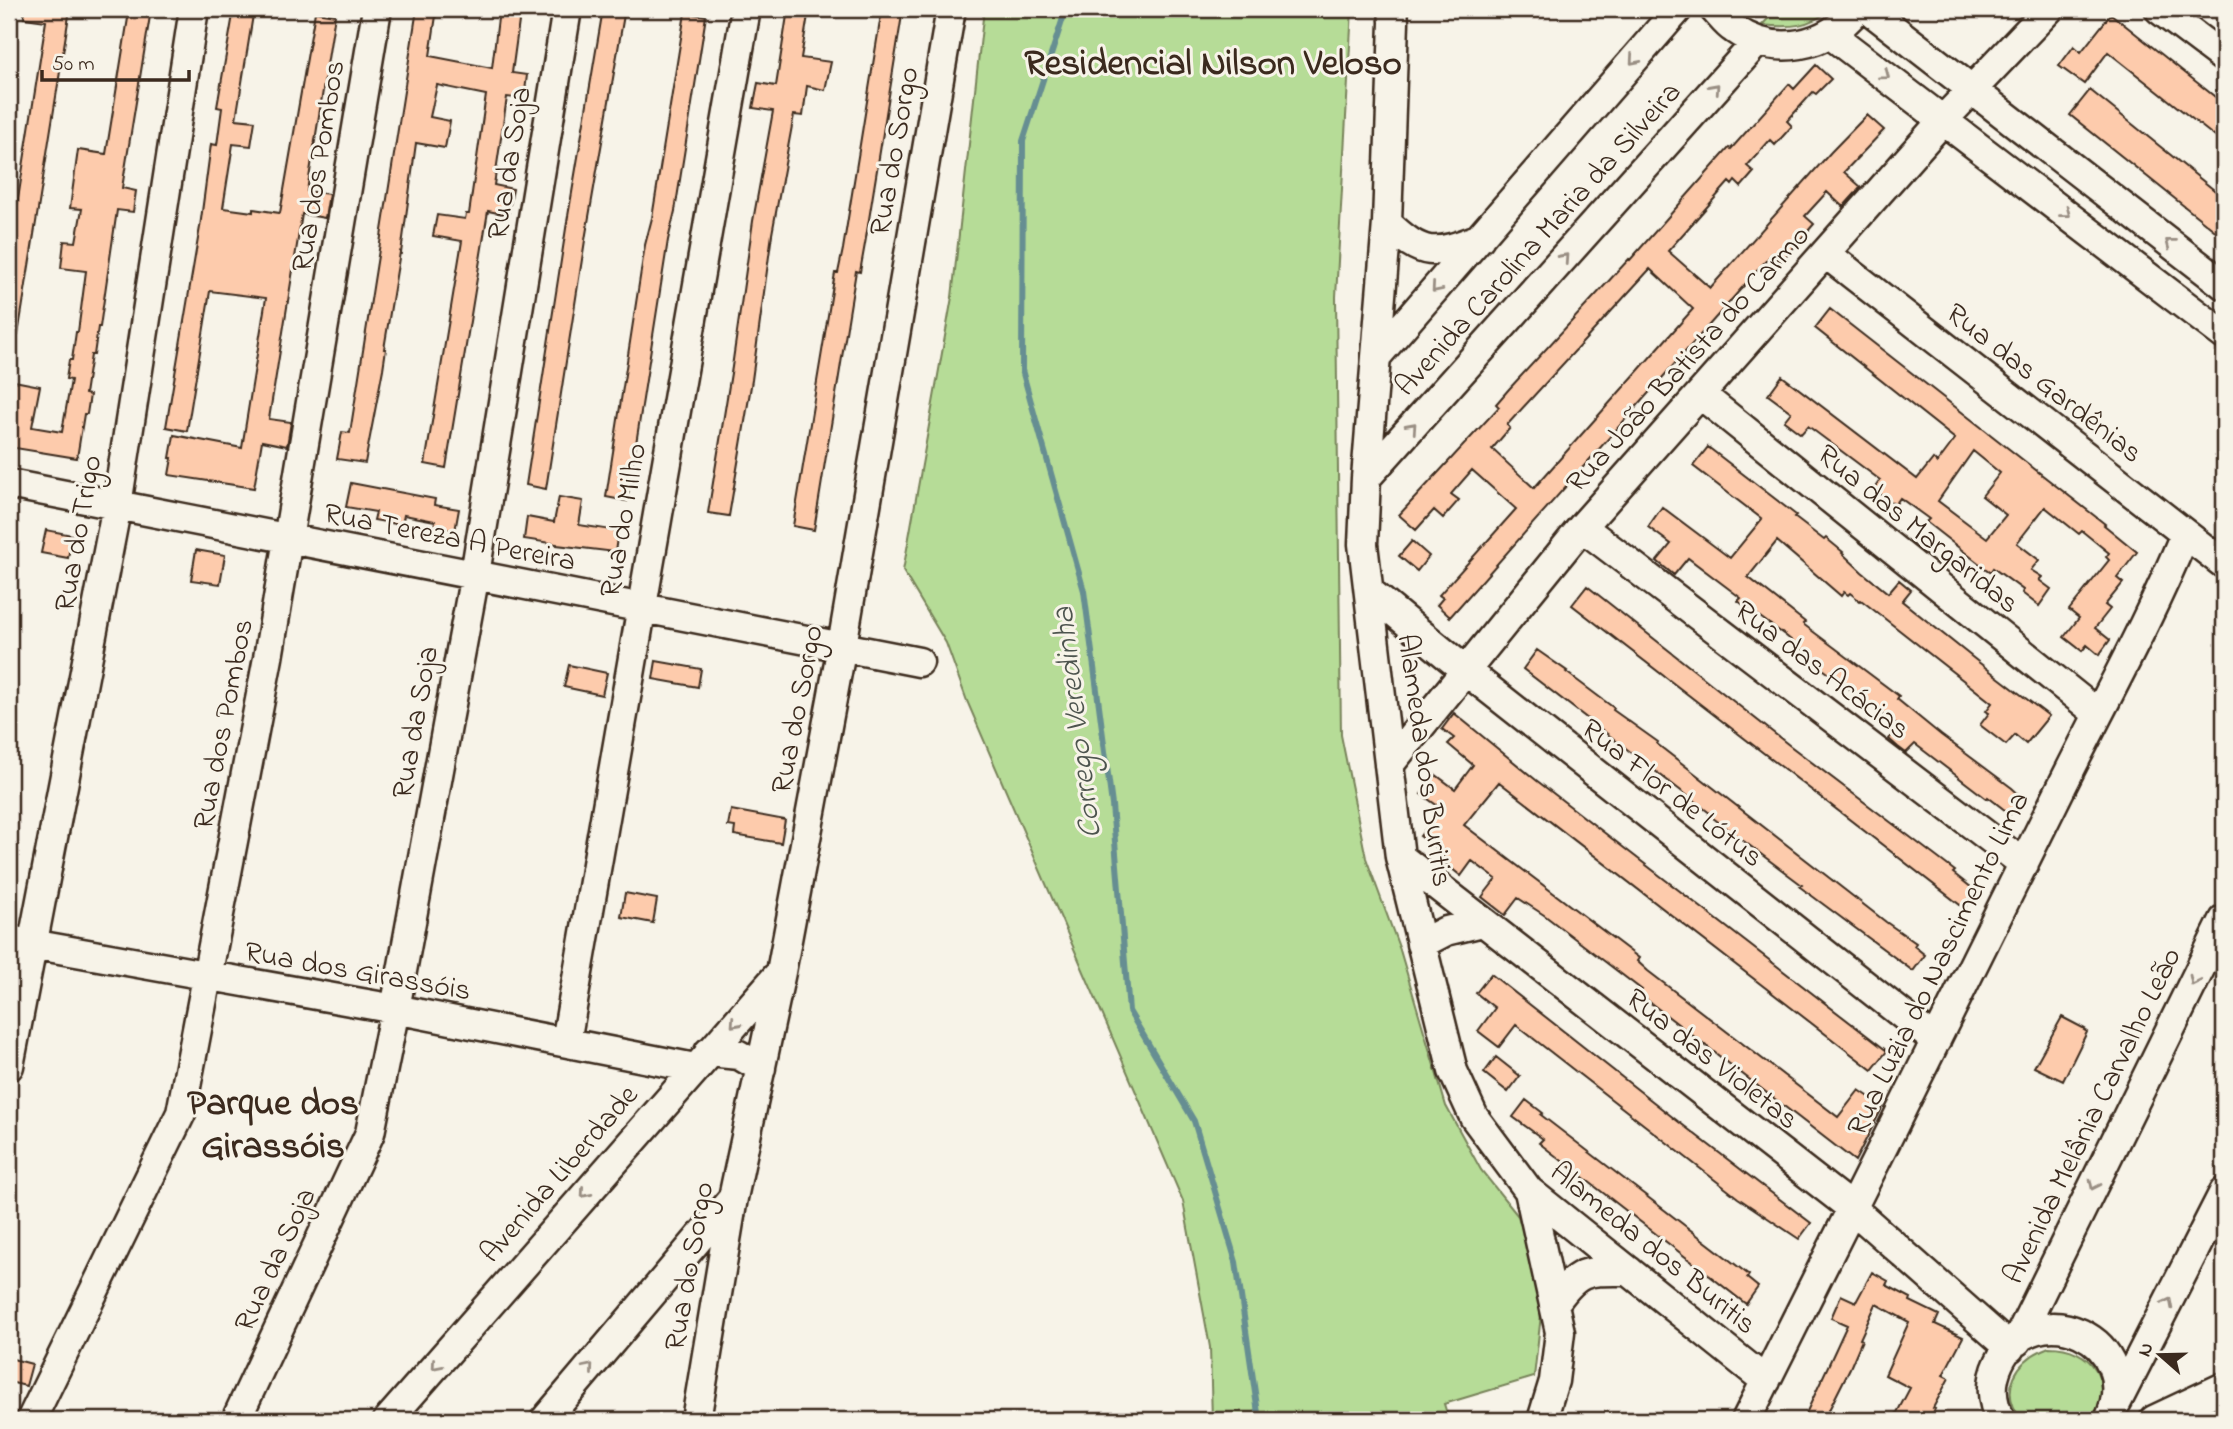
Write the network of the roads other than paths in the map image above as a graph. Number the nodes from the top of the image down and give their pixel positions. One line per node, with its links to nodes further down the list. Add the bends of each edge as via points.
1 (194, 9): 27 (street, Rua do Trigo)
2 (377, 9): 30 (street, Rua dos Pombos)
3 (567, 9): 32 (street, Rua da Soja)
4 (746, 9): 34 (street, Rua do Milho)
5 (951, 9): 35 (street, Rua do Sorgo)
6 (1678, 9): 19 (street, Avenida Carolina Maria da Silveira, one-way to 19)
7 (1714, 9): 14 (street, via 1732,28)
8 (1857, 9): 13 (street)
9 (1868, 9): 16 (street)
10 (2049, 9): 16 (street, Rua João Batista do Carmo)
11 (2159, 9): 15 (street)
12 (1398, 13): 18 (street, Alameda dos Buritis)
13 (1830, 34): 14 (street, via 1807,44); 17 (street, one-way to 17)
14 (1757, 41): 25 (street, Avenida Carolina Maria da Silveira, one-way to 14)
15 (2224, 58)
16 (1973, 90): 17 (street, Rua João Batista do Carmo); 21 (street, one-way to 16)
17 (1944, 119): 20 (street, Rua João Batista do Carmo); 22 (street, one-way to 22)
18 (1387, 223): 19 (street, via 1419,248 1434,251); 23 (street, Alameda dos Buritis)
19 (1480, 238): 23 (street, Avenida Carolina Maria da Silveira, one-way to 23)
20 (1825, 253): 24 (street, Rua João Batista do Carmo); 29 (street, Rua das Gardênias)
21 (2224, 285)
22 (2224, 335)
23 (1376, 357): 25 (street, Alameda dos Buritis)
24 (1700, 394): 28 (street, Rua João Batista do Carmo); 38 (street, Rua das Margaridas)
25 (1366, 478): 33 (street, Alameda dos Buritis, via 1363,544)
26 (9, 484): 27 (street, Rua Tereza A Pereira)
27 (117, 505): 30 (street, Rua Tereza A Pereira); 44 (street, Rua do Trigo)
28 (1581, 527): 37 (street, Rua João Batista do Carmo); 41 (street, Rua das Acácias)
29 (2185, 534): 31 (street, Rua das Gardênias); 38 (street, Rua Luzia do Nascimento Lima, via 2168,577)
30 (289, 538): 32 (street, Rua Tereza A Pereira); 47 (street, Rua dos Pombos)
31 (2224, 565)
32 (475, 575): 34 (street, Rua Tereza A Pereira); 48 (street, Rua da Soja)
33 (1370, 592): 37 (street, Rua Flor de Lótus); 39 (street, Alameda dos Buritis)
34 (641, 607): 35 (street, Rua Tereza A Pereira); 50 (street, Rua do Milho)
35 (842, 646): 36 (street, Rua Tereza A Pereira); 46 (street, Rua do Sorgo)
36 (919, 662)
37 (1466, 671): 39 (street, Rua João Batista do Carmo); 49 (street, Rua Flor de Lótus)
38 (2097, 713): 41 (street, Rua Luzia do Nascimento Lima)
39 (1389, 765): 40 (street, Alameda dos Buritis)
40 (1400, 856): 43 (street, Rua das Violetas); 45 (street, Alameda dos Buritis)
41 (2024, 864): 49 (street, Rua Luzia do Nascimento Lima)
42 (2224, 920): 60 (street, Avenida Melânia Carvalho Leão, one-way to 60)
43 (1483, 922): 45 (street, via 1446,930); 57 (street, Rua das Violetas)
44 (20, 942): 47 (street, Rua dos Girassóis); 52 (street, Rua do Trigo)
45 (1421, 944): 54 (street, Alameda dos Buritis, via 1453,1071 1474,1117)
46 (781, 972): 51 (street, Avenida Liberdade, one-way to 51); 53 (street, Rua do Sorgo)
47 (208, 977): 48 (street, Rua dos Girassóis); 65 (street, Rua dos Pombos, via 181,1113)
48 (395, 1009): 50 (street, Rua dos Girassóis); 66 (street, Rua da Soja, via 370,1133)
49 (1936, 1041): 57 (street, Rua Luzia do Nascimento Lima)
50 (566, 1042): 51 (street, Rua dos Girassóis)
51 (702, 1060): 53 (street, Rua dos Girassóis, via 739,1055); 67 (street, Avenida Liberdade, one-way to 67)
52 (9, 1066)
53 (761, 1068): 56 (street, Rua do Sorgo)
54 (1529, 1191): 58 (street, Alameda dos Buritis); 59 (street)
55 (2224, 1192): 63 (street, one-way to 55)
56 (733, 1198): 68 (street, one-way to 56); 69 (street, Rua do Sorgo)
57 (1853, 1209): 60 (street, Rua das Violetas); 61 (street, Rua Luzia do Nascimento Lima)
58 (1629, 1271): 59 (street, via 1588,1272 1567,1285); 61 (street, Alameda dos Buritis)
59 (1554, 1304): 70 (street, via 1560,1332 1554,1381)
60 (2013, 1344): 63 (street, via 2034,1331 2053,1327 2090,1338 2114,1369 2117,1388); 64 (street, Avenida Melânia Carvalho Leão, via 1995,1373)
61 (1766, 1381): 71 (street, Rua Luzia do Nascimento Lima)
62 (2224, 1387): 72 (street)
63 (2112, 1414)
64 (1993, 1417)
65 (31, 1420)
66 (236, 1420)
67 (388, 1420)
68 (545, 1420)
69 (696, 1420)
70 (1542, 1420)
71 (1746, 1420)
72 (2154, 1420)

